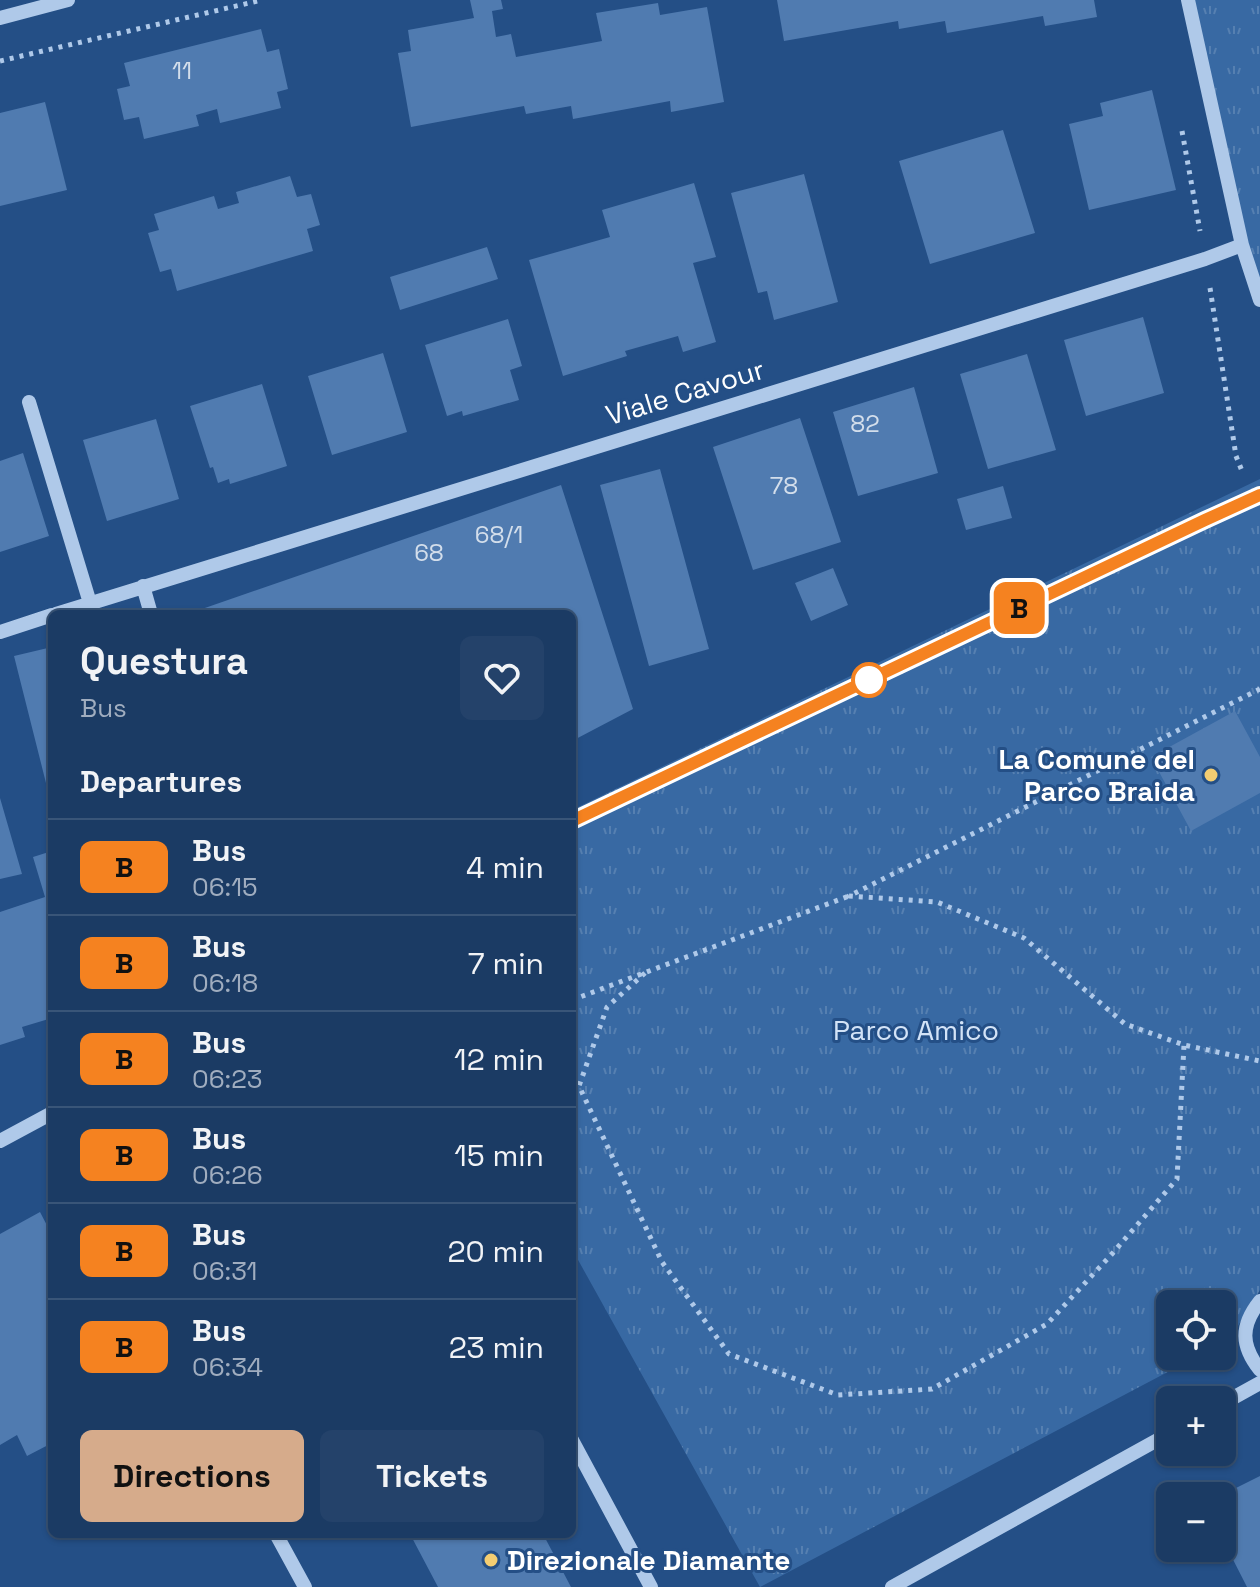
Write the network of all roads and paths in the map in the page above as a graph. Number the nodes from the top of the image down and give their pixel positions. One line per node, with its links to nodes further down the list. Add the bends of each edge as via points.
1 (68, 0): 4 (street)
2 (262, 0): 5 (path)
3 (1188, 0): 6 (street)
4 (0, 18)
5 (0, 61)
6 (1242, 245): 7 (street); 10 (street, Viale Cavour)
7 (1260, 300)
8 (29, 402): 11 (street)
9 (1260, 495): 17 (street)
10 (143, 586): 11 (street, Viale Cavour); 13 (street)
11 (90, 603): 12 (street, Viale Cavour)
12 (69, 610)
13 (150, 610)
14 (48, 617): 15 (street, Viale Cavour)
15 (0, 632)
16 (1260, 689): 18 (path)
17 (576, 819)
18 (849, 896): 19 (path); 21 (path, via 937,902 1024,938 1125,1024)
19 (645, 973): 20 (path); 21 (path, via 607,1007 579,1086 662,1262 729,1354 838,1395 932,1389 1047,1324 1177,1179)
20 (576, 999)
21 (1184, 1045): 22 (path)
22 (1260, 1061)
23 (48, 1115): 24 (street)
24 (0, 1141)
25 (1260, 1301): 26 (street, via 1245,1329 1250,1357)
26 (1260, 1370)
27 (1260, 1383): 28 (street)
28 (1236, 1396)
29 (1156, 1441): 34 (street)
30 (576, 1447): 33 (street)
31 (278, 1538): 32 (street)
32 (305, 1587)
33 (651, 1587)
34 (892, 1587)

